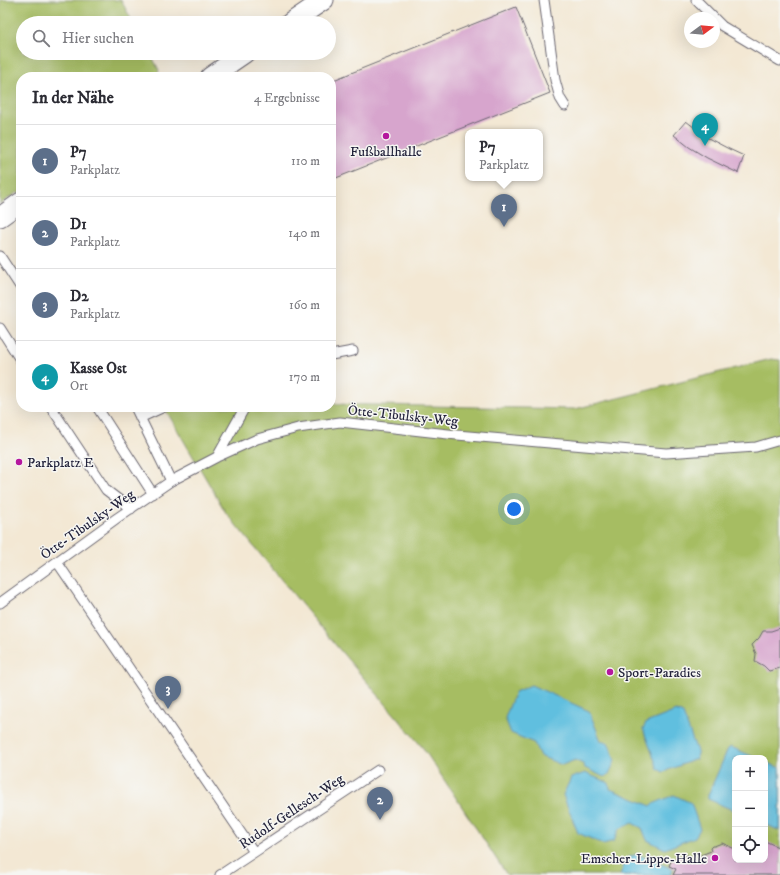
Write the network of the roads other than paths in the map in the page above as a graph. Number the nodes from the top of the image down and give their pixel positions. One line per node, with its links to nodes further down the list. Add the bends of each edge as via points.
1 (324, 0): 4 (street)
2 (544, 0): 8 (lane, via 555,80)
3 (696, 0): 6 (lane, via 722,26)
4 (300, 16)
5 (235, 60): 7 (street)
6 (780, 60)
7 (217, 72)
8 (565, 106)
9 (16, 206): 10 (street)
10 (0, 217)
11 (0, 256): 12 (lane)
12 (16, 280)
13 (0, 328): 15 (lane)
14 (353, 351): 16 (lane)
15 (16, 352)
16 (336, 355)
17 (54, 412): 27 (lane, via 106,490)
18 (101, 412): 26 (lane)
19 (137, 412): 22 (lane)
20 (153, 412): 22 (lane)
21 (242, 412): 24 (lane)
22 (140, 418): 25 (lane)
23 (780, 440): 24 (lane, Ötte-Tibulsky-Weg, via 756,447 666,452 457,435 340,422 298,428 257,439)
24 (217, 457): 25 (lane, Ötte-Tibulsky-Weg)
25 (171, 482): 26 (lane, Ötte-Tibulsky-Weg)
26 (153, 494): 27 (lane, Ötte-Tibulsky-Weg)
27 (131, 509): 28 (lane, Ötte-Tibulsky-Weg)
28 (57, 562): 29 (lane, Ötte-Tibulsky-Weg); 31 (lane)
29 (0, 603)
30 (378, 770): 31 (lane, Rudolf-Gellesch-Weg)
31 (254, 852): 32 (lane, Rudolf-Gellesch-Weg)
32 (220, 875)

